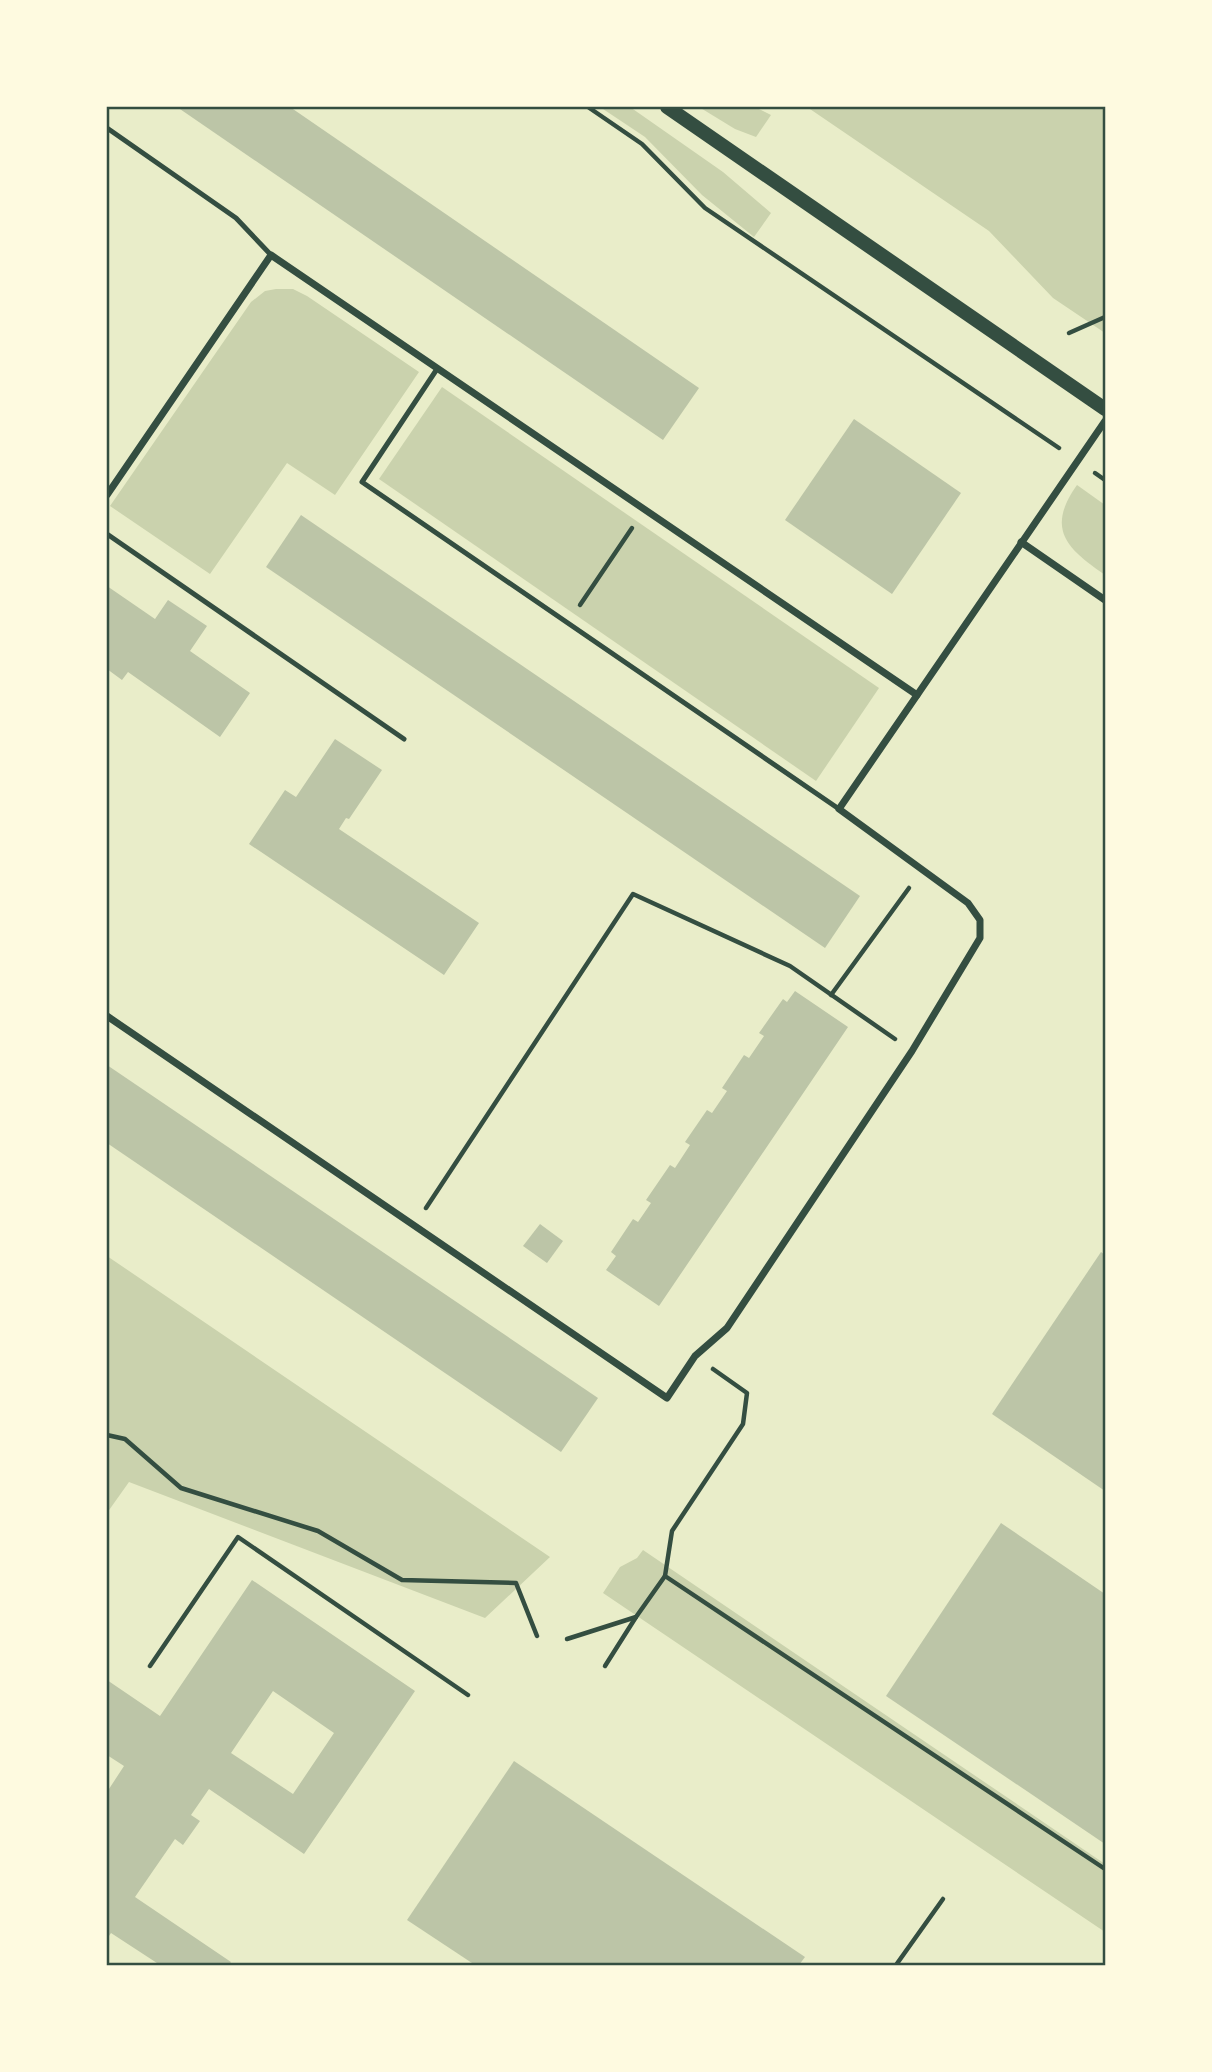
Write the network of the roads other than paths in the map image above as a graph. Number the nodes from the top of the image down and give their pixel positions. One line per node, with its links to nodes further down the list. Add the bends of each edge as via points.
1 (667, 107): 5 (main road)
2 (107, 128): 3 (lane, via 236,218)
3 (271, 256): 4 (street); 7 (street)
4 (437, 369): 11 (street); 13 (lane, via 362,482)
5 (1105, 408)
6 (1105, 421): 9 (street)
7 (107, 495)
8 (107, 534): 12 (lane)
9 (1021, 542): 10 (street); 11 (street)
10 (1105, 600)
11 (917, 695): 13 (street)
12 (404, 738)
13 (839, 809): 14 (street, via 968,903 980,920 980,938 912,1051 727,1328 695,1356 667,1398)
14 (107, 1016)

